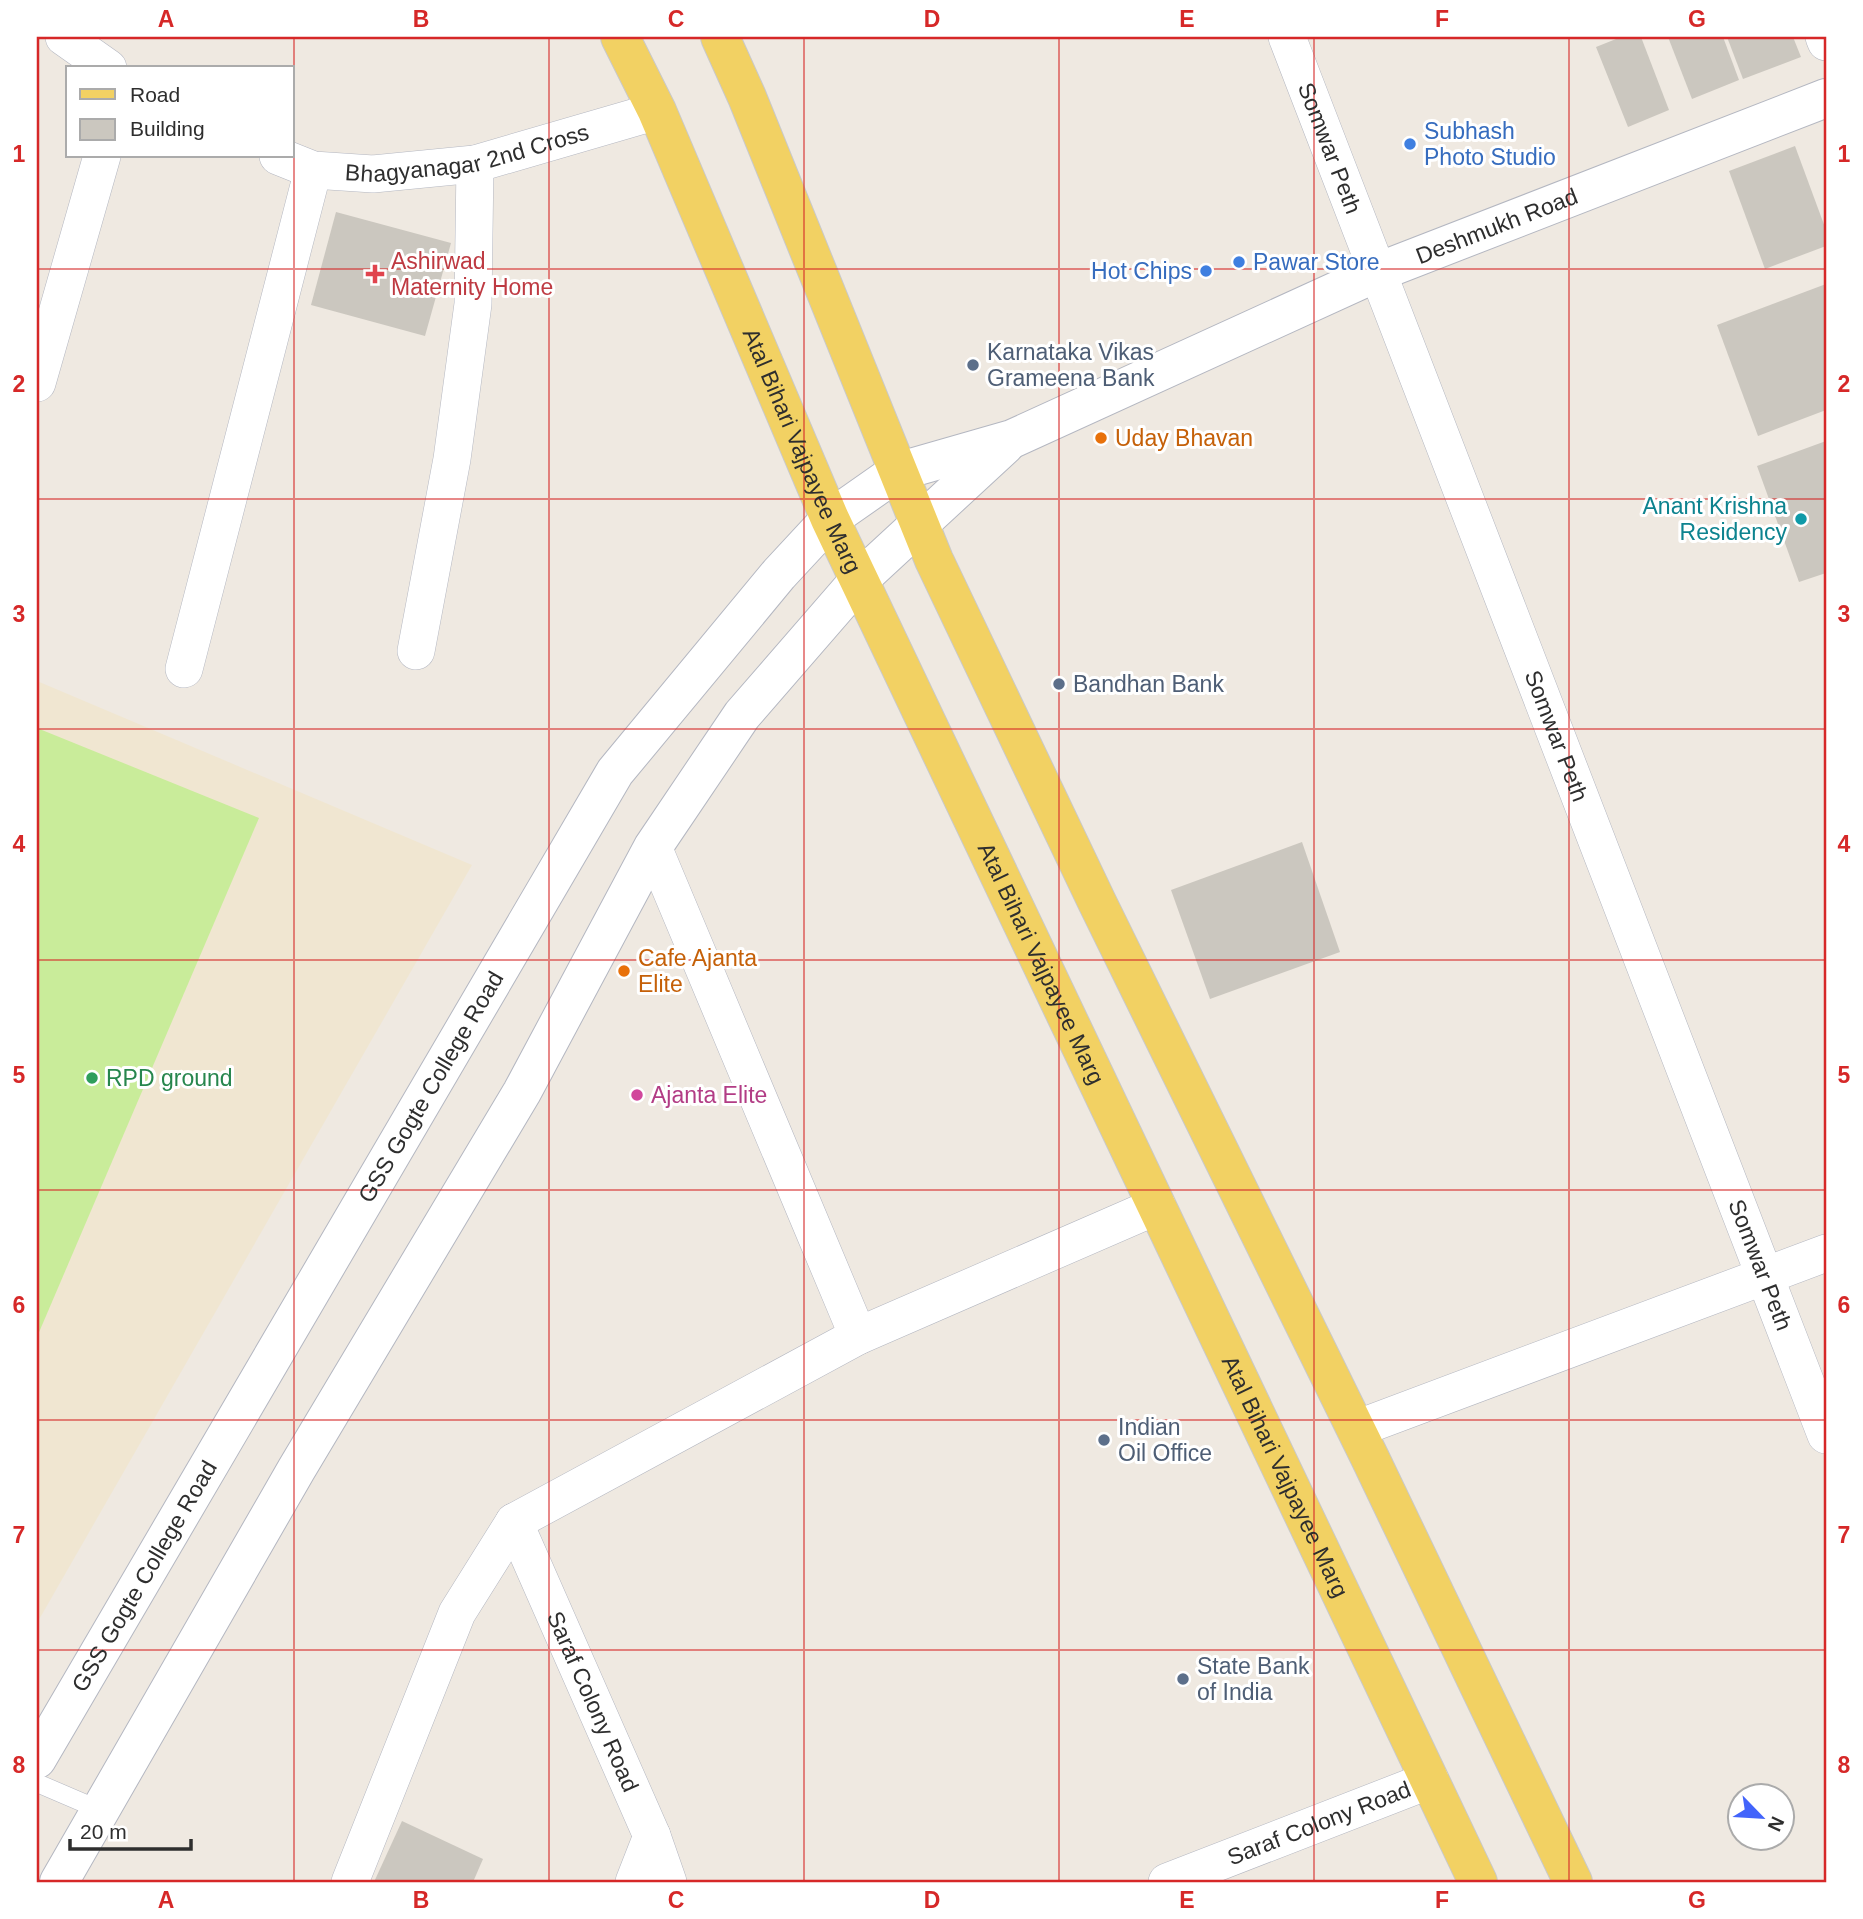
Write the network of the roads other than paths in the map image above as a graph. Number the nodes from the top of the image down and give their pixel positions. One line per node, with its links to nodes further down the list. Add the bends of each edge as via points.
1 (64, 37): 7 (street)
2 (620, 37): 9 (main road, Atal Bihari Vajpayee Marg)
3 (720, 37): 17 (main road)
4 (1287, 37): 14 (street, Somwar Peth)
5 (1824, 37): 6 (street)
6 (1826, 42)
7 (105, 66)
8 (1826, 98): 14 (main road, Deshmukh Road)
9 (657, 111): 12 (street, Bhagyanagar 2nd Cross); 18 (main road, Atal Bihari Vajpayee Marg)
10 (101, 158): 15 (street)
11 (283, 158): 13 (street, Bhagyanagar 2nd Cross)
12 (475, 164): 13 (street, Bhagyanagar 2nd Cross, via 373,174); 21 (street, via 473,304 452,459)
13 (313, 170): 22 (street)
14 (1378, 272): 16 (main road, Deshmukh Road); 26 (street, Somwar Peth)
15 (37, 383)
16 (1012, 439): 17 (main road, Deshmukh Road); 19 (main road)
17 (897, 472): 18 (main road, GSS Gogte College Road); 19 (main road)
18 (830, 519): 20 (main road, Atal Bihari Vajpayee Marg); 31 (main road, GSS Gogte College Road, via 615,772)
19 (918, 526): 20 (main road); 28 (main road)
20 (860, 579): 23 (main road, via 742,715); 24 (main road, Atal Bihari Vajpayee Marg)
21 (416, 651)
22 (184, 669)
23 (653, 847): 27 (street); 34 (main road, via 522,1092)
24 (1157, 1206): 27 (street); 32 (main road, Atal Bihari Vajpayee Marg)
25 (1826, 1253): 26 (street)
26 (1765, 1276): 28 (street); 29 (street, Somwar Peth)
27 (858, 1336): 30 (street)
28 (1356, 1429): 42 (main road)
29 (1826, 1435)
30 (514, 1522): 35 (street, Saraf Colony Road); 37 (street, via 457,1613)
31 (37, 1759)
32 (1430, 1780): 40 (street, Saraf Colony Road); 41 (main road, Atal Bihari Vajpayee Marg)
33 (37, 1783): 34 (lane)
34 (100, 1810): 36 (main road)
35 (652, 1836): 38 (street); 39 (street, Saraf Colony Road)
36 (59, 1882)
37 (350, 1882)
38 (634, 1882)
39 (668, 1882)
40 (1167, 1882)
41 (1478, 1882)
42 (1573, 1882)

